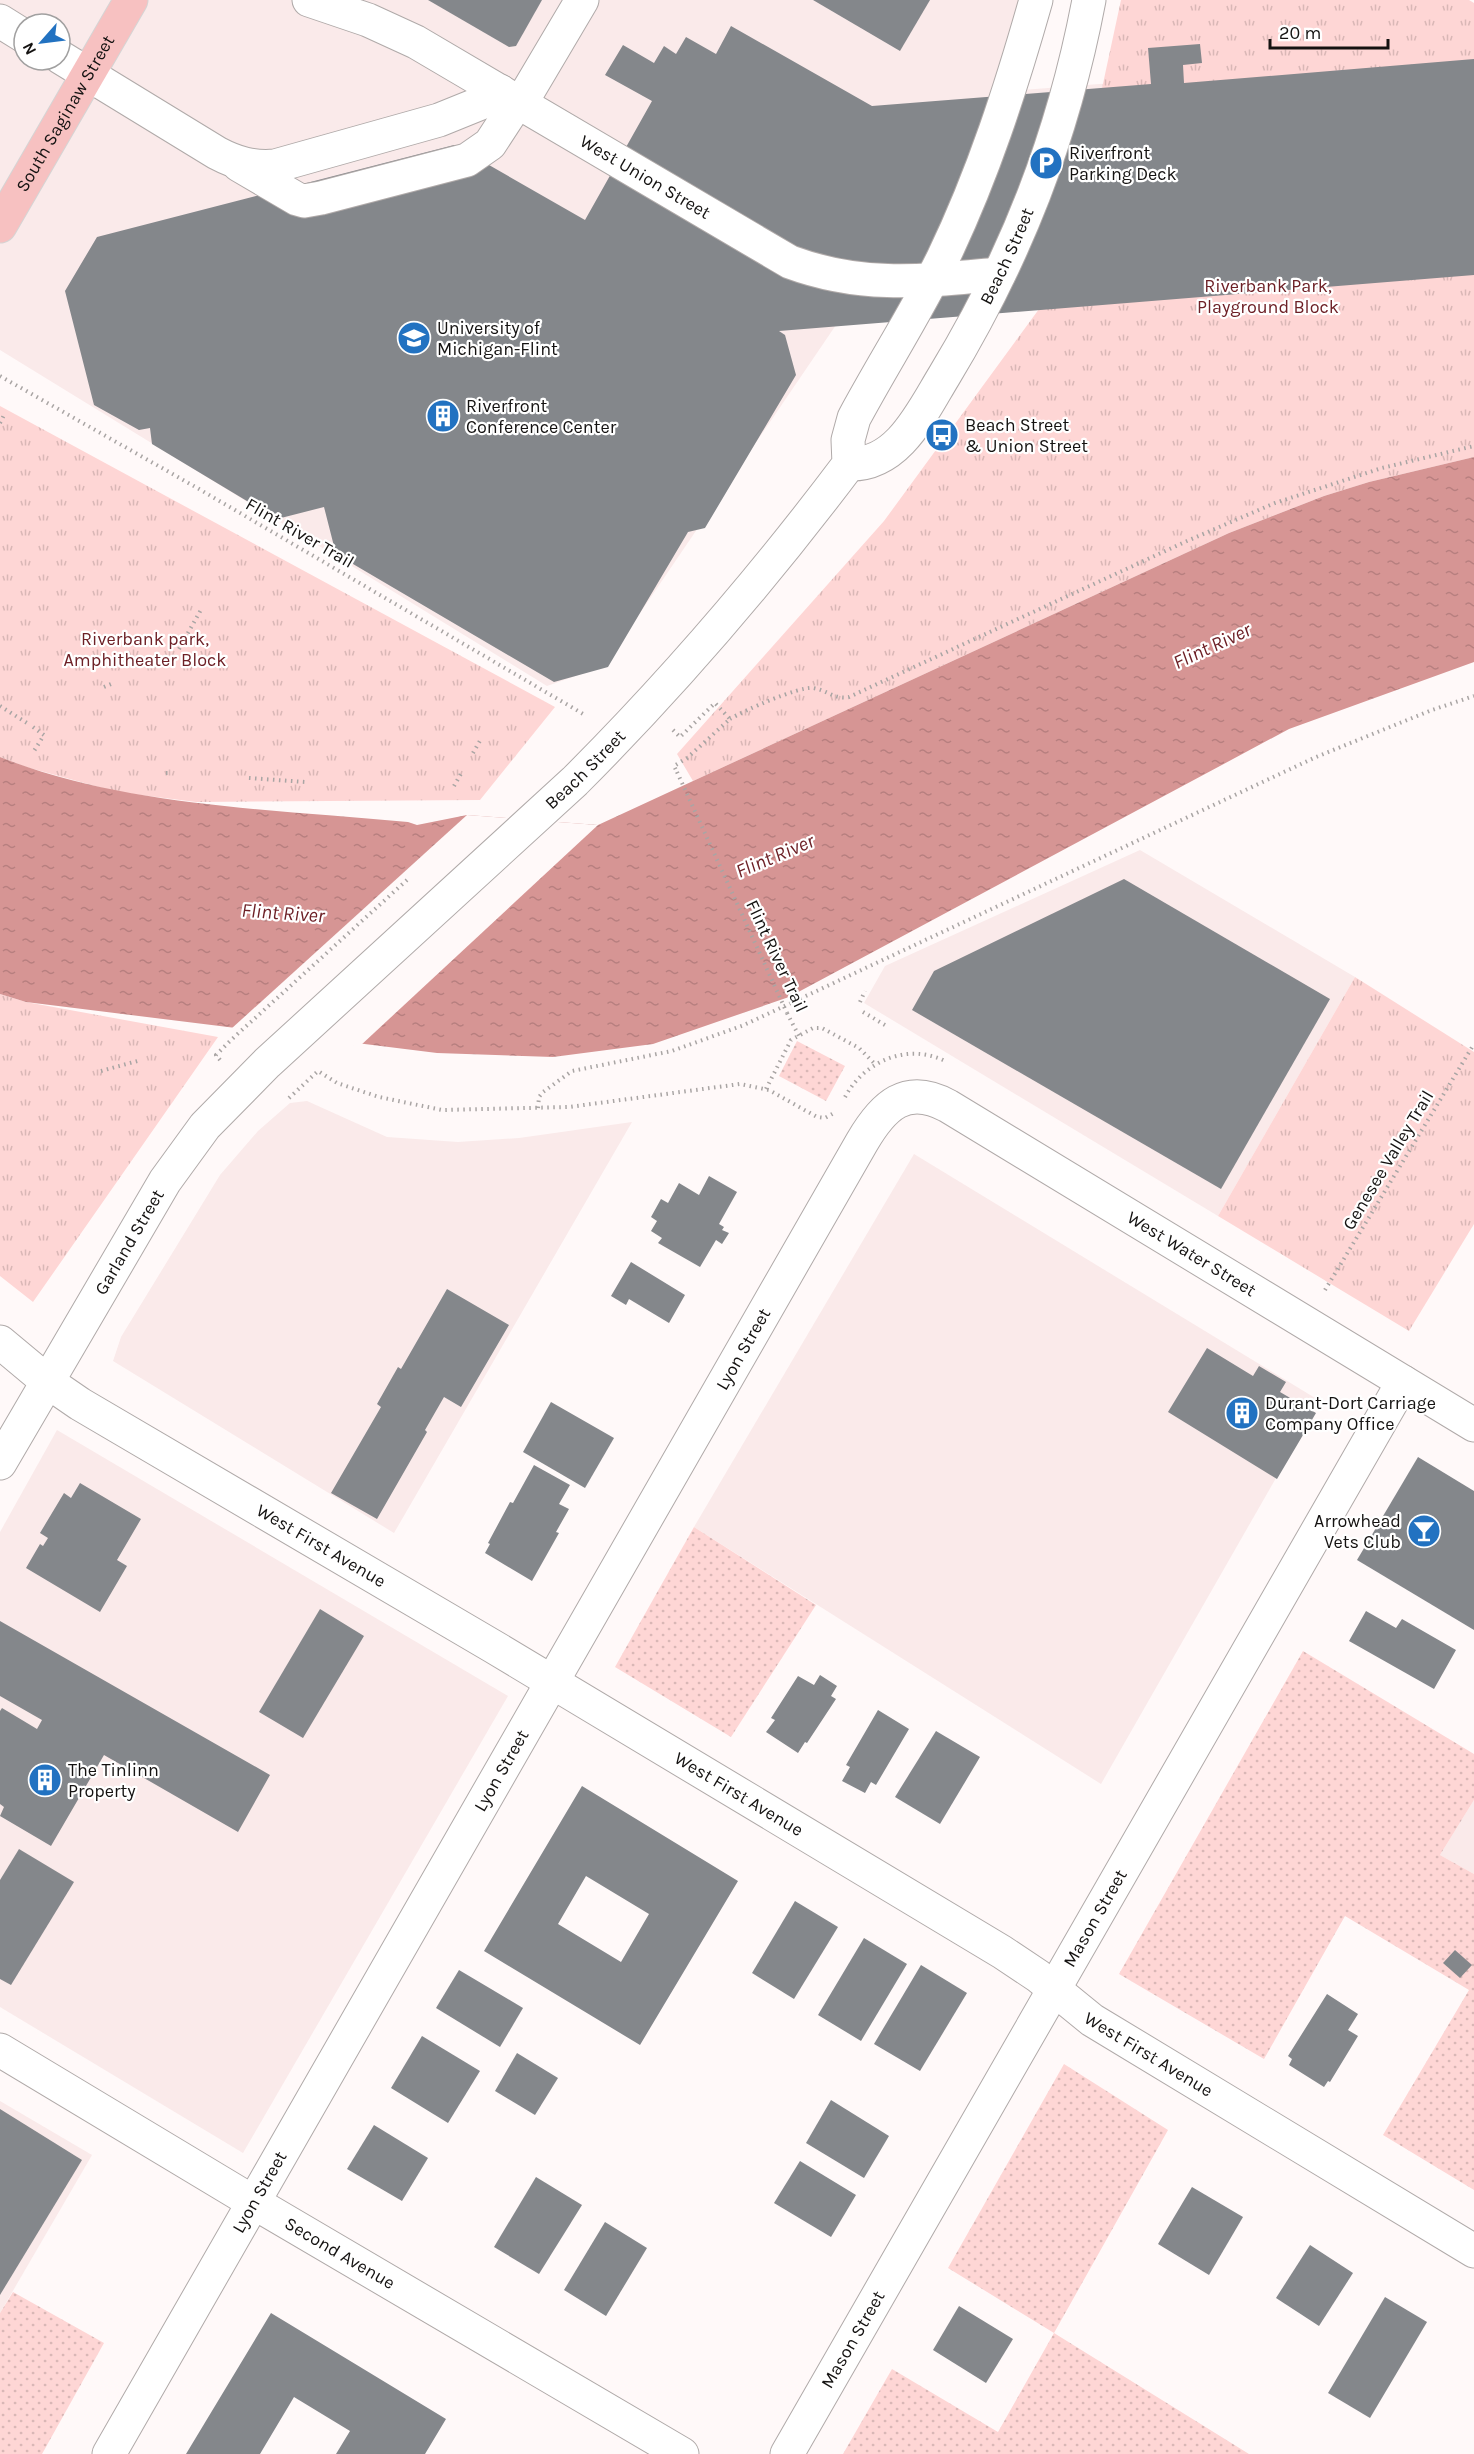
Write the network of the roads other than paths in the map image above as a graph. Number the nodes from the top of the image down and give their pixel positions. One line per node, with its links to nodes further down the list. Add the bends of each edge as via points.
1 (131, 0): 7 (main road, South Saginaw Street)
2 (309, 0): 8 (street, West Union Street, via 416,42)
3 (582, 0): 8 (street)
4 (1036, 0): 12 (street, via 995,135)
5 (1089, 0): 11 (street, Beach Street, via 1057,130 1018,237)
6 (72, 65): 7 (street)
7 (88, 75): 9 (street); 10 (main road, South Saginaw Street)
8 (513, 98): 9 (street, via 481,103 439,120 285,163 256,167); 9 (street, via 490,144 467,160 321,198 297,199); 12 (street, West Union Street, via 790,262 850,279)
9 (230, 160)
10 (0, 226)
11 (999, 274): 12 (street, West Union Street); 13 (street, Beach Street, via 963,344 906,435 875,460)
12 (931, 281): 13 (street, via 854,418 848,440)
13 (849, 464): 14 (street, Beach Street, via 747,597 618,738)
14 (288, 1044): 17 (street, Garland Street, via 221,1108 189,1146)
15 (904, 1098): 18 (street, West Water Street, via 920,1096 948,1106); 21 (street, Lyon Street, via 884,1110 865,1136)
16 (0, 1342): 17 (street, West First Avenue)
17 (48, 1382): 20 (street, Garland Street); 21 (street, West First Avenue)
18 (1403, 1382): 19 (street, West Water Street); 22 (street, Mason Street)
19 (1474, 1425)
20 (0, 1463)
21 (551, 1682): 22 (street, West First Avenue, via 1002,1952); 24 (street, Lyon Street)
22 (1054, 1989): 25 (street, West First Avenue, via 1097,2023); 28 (street, Mason Street)
23 (0, 2050): 24 (street, Second Avenue)
24 (253, 2202): 26 (street, Lyon Street); 27 (street, Second Avenue)
25 (1474, 2251)
26 (109, 2454)
27 (682, 2454)
28 (787, 2454)

